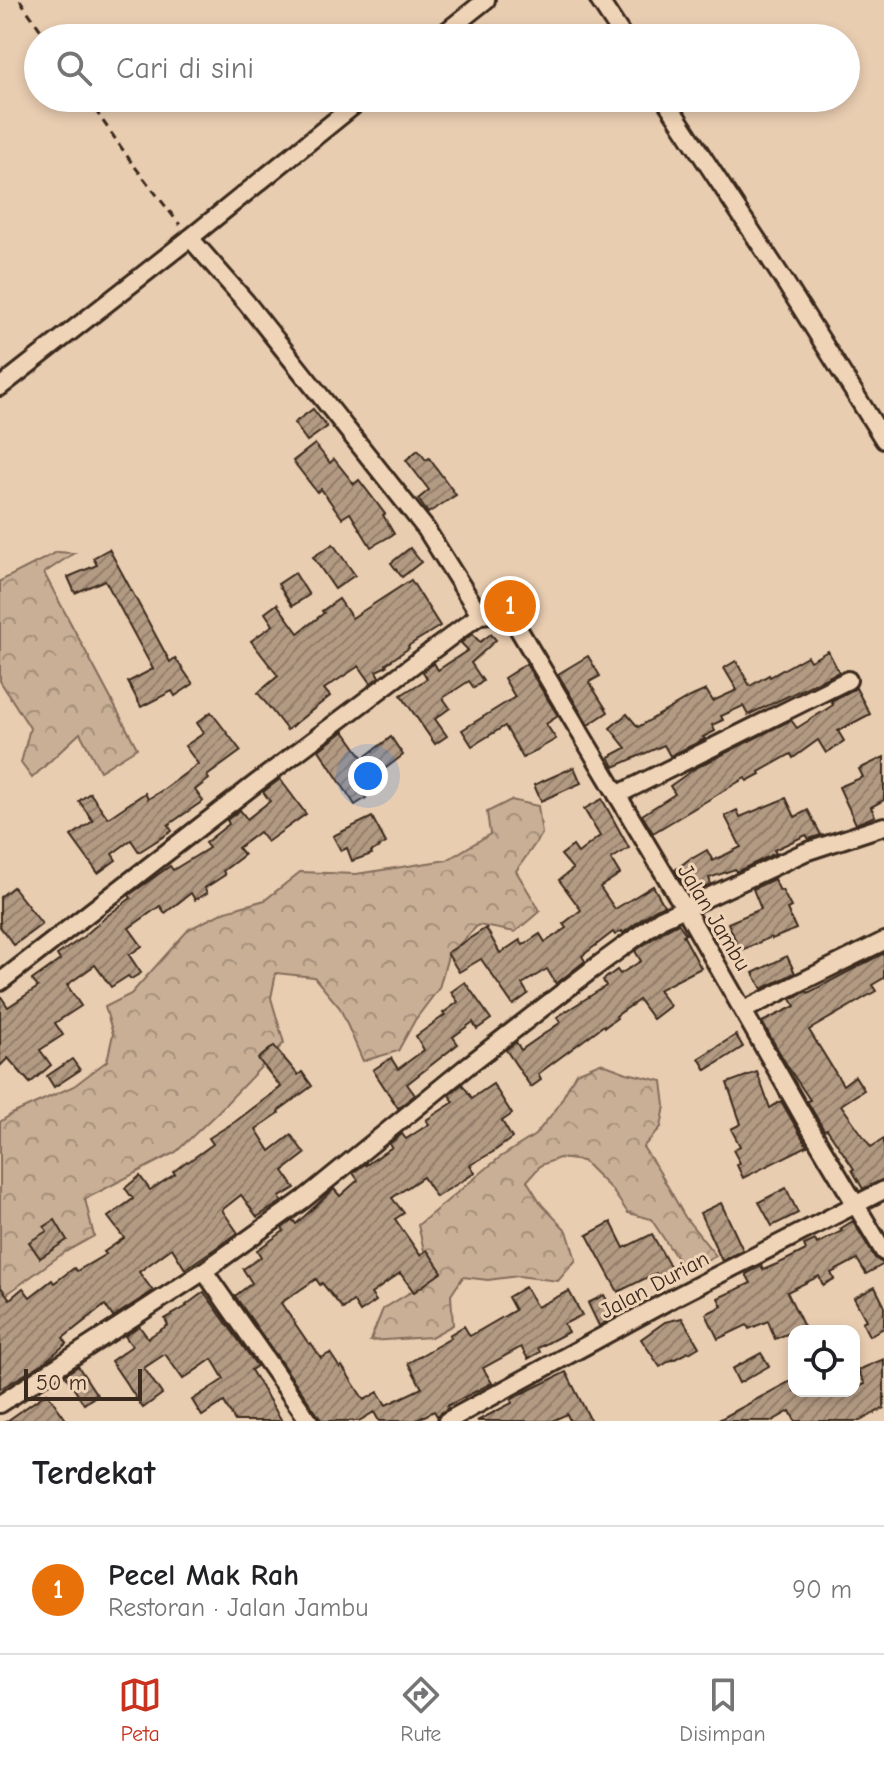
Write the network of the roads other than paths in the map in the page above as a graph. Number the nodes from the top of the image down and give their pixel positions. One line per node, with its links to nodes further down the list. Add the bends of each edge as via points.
1 (486, 0): 3 (street)
2 (599, 0): 4 (street)
3 (456, 24)
4 (615, 24)
5 (346, 112): 7 (street)
6 (673, 112): 9 (street)
7 (190, 238): 8 (street); 10 (street, via 426,529)
8 (0, 387)
9 (884, 440)
10 (480, 615): 12 (street, Jalan Jambu, via 500,613 516,625); 16 (street)
11 (848, 680): 12 (street)
12 (617, 795): 14 (street, Jalan Jambu)
13 (884, 826): 14 (street, via 805,852)
14 (684, 907): 17 (street, Jalan Jambu); 21 (street, via 601,962 304,1199)
15 (884, 941): 17 (street)
16 (0, 982)
17 (744, 1010): 19 (street, Jalan Jambu)
18 (884, 1190): 19 (street, Jalan Durian)
19 (856, 1204): 20 (street, Jalan Jambu); 24 (street, Jalan Durian)
20 (884, 1252)
21 (204, 1271): 22 (street); 23 (street)
22 (0, 1404)
23 (309, 1421)
24 (447, 1421)

